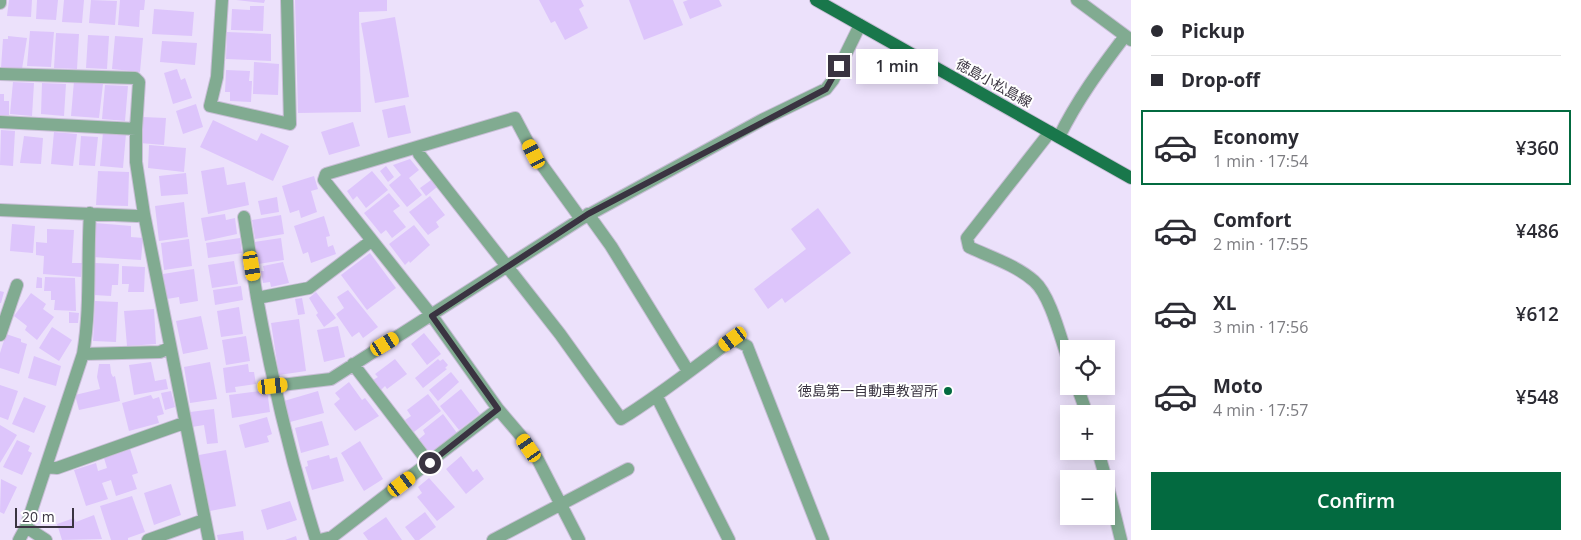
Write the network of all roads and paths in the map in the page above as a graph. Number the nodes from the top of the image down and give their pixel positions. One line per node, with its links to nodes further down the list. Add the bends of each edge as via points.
1 (222, 0): 2 (street, via 217,77 210,106 290,124)
2 (287, 0)
3 (816, 0): 5 (main road, 徳島小松島線)
4 (1077, 0): 6 (street)
5 (860, 25): 10 (main road, 徳島小松島線); 16 (street, via 826,89)
6 (1128, 38): 10 (street, via 1090,81)
7 (0, 74): 9 (street, via 135,78 139,82)
8 (0, 122): 9 (street)
9 (136, 129): 15 (street, via 136,162)
10 (1054, 135): 12 (main road, 徳島小松島線); 24 (street, via 967,238 969,247 1034,281 1042,291)
11 (418, 147): 16 (street, via 515,118 534,154); 18 (street, via 326,174 324,180); 19 (street, via 419,154)
12 (1131, 178)
13 (0, 210): 14 (street)
14 (90, 213): 15 (street); 26 (street, via 88,324)
15 (144, 214): 25 (street)
16 (584, 216): 19 (street); 28 (street, via 611,246)
17 (244, 217): 21 (street)
18 (371, 241): 21 (street, via 309,288); 22 (street)
19 (507, 265): 22 (street); 30 (street, via 621,418)
20 (17, 285): 23 (street)
21 (257, 298): 29 (street)
22 (432, 316): 27 (street); 31 (street)
23 (0, 335)
24 (1061, 340)
25 (169, 348): 26 (street, via 160,352); 32 (street)
26 (84, 354): 34 (street)
27 (353, 364): 29 (street, via 331,379); 33 (street)
28 (688, 371): 30 (street); 48 (street, via 733,339 747,346)
29 (273, 386): 44 (street, via 297,479)
30 (657, 397): 47 (street)
31 (498, 409): 33 (street); 36 (street, via 538,460)
32 (184, 423): 34 (street, via 57,468); 38 (street)
33 (430, 463): 44 (street, via 332,537)
34 (46, 467): 39 (street)
35 (628, 469): 36 (street)
36 (561, 505): 45 (street); 46 (street)
37 (1115, 516): 49 (street)
38 (204, 520): 42 (street); 43 (street)
39 (26, 527): 40 (street); 41 (street)
40 (19, 540)
41 (46, 540)
42 (148, 540)
43 (208, 540)
44 (318, 540)
45 (493, 540)
46 (579, 540)
47 (729, 540)
48 (824, 540)
49 (1121, 540)

